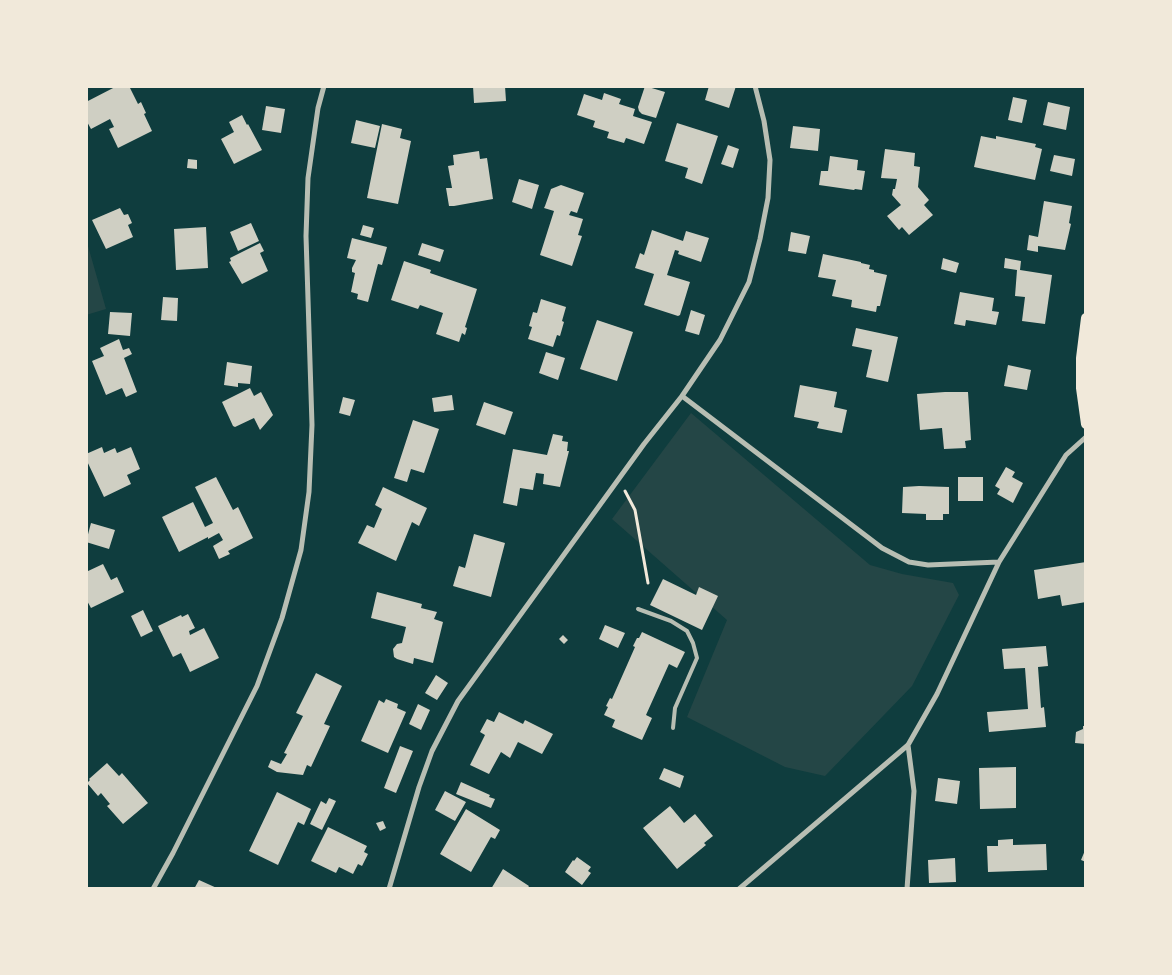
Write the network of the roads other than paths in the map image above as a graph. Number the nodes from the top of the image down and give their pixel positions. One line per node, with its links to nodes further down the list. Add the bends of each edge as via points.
1 (324, 86): 11 (street, via 308,178 306,246 312,425 309,492 301,550 282,618 256,686)
2 (756, 86): 4 (street, via 770,160 768,198 760,239 749,282 720,340)
3 (1086, 318): 5 (main road, via 1081,358)
4 (682, 396): 7 (street, via 882,548 909,562 928,565); 12 (street, via 458,701 432,751)
5 (1086, 424)
6 (1086, 437): 7 (street, via 1066,455)
7 (999, 562): 10 (street, via 937,694)
8 (638, 609): 9 (lane, via 671,621 687,631 694,643 697,658 675,708)
9 (673, 728)
10 (908, 745): 13 (street); 14 (street, via 914,791)
11 (153, 889)
12 (389, 889)
13 (739, 889)
14 (907, 889)

